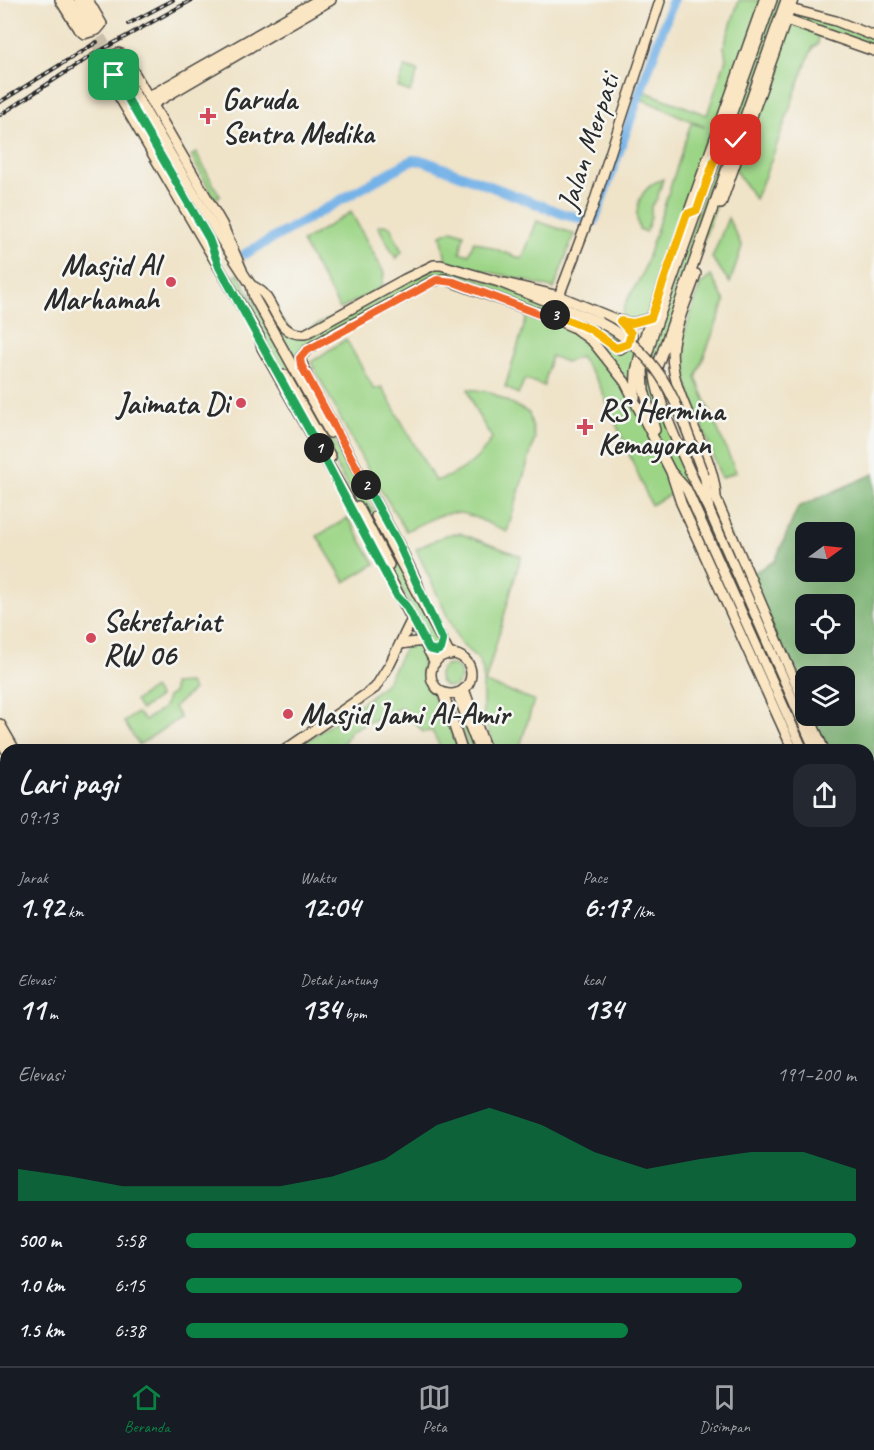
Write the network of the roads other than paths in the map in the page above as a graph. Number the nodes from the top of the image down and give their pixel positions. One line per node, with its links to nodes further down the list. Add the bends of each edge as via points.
1 (60, 0): 4 (main road, via 84,34 102,24)
2 (69, 0): 3 (main road, via 91,27)
3 (79, 0)
4 (88, 0)
5 (318, 0): 17 (main road)
6 (331, 0): 17 (main road)
7 (658, 0): 26 (main road, Jalan Merpati, via 592,209)
8 (764, 0): 11 (main road)
9 (772, 0): 13 (main road)
10 (790, 3): 12 (main road); 14 (main road); 16 (main road)
11 (758, 12): 13 (main road); 20 (main road)
12 (786, 20): 15 (main road); 16 (main road)
13 (761, 26): 18 (main road)
14 (874, 36)
15 (874, 51)
16 (768, 60): 19 (main road); 21 (main road)
17 (151, 101): 22 (main road, via 124,55 118,53 105,60 103,69); 23 (main road, via 226,231)
18 (723, 135): 19 (main road); 20 (main road)
19 (736, 140): 21 (main road)
20 (692, 212): 28 (main road); 34 (main road, via 643,370)
21 (712, 219): 37 (main road, via 673,345 682,397 712,472); 38 (main road, via 656,367 655,382)
22 (219, 267): 23 (main road, via 209,239 118,74); 40 (main road, via 262,348 310,425)
23 (242, 270): 25 (main road)
24 (499, 282): 25 (main road, via 434,265 305,334 296,335 285,329 263,293); 26 (main road); 36 (main road, bridge, via 610,327 645,354 666,383)
25 (251, 285): 30 (main road, via 254,297)
26 (559, 296): 29 (main road)
27 (539, 314): 29 (main road, via 578,323 620,349 632,336); 30 (main road, via 454,282 437,280 308,349 300,358); 31 (main road, via 573,327 593,342 614,365)
28 (651, 318): 29 (main road, via 633,323); 31 (main road, via 637,361)
29 (620, 321)
30 (307, 385): 32 (main road); 33 (main road)
31 (634, 400): 34 (main road)
32 (316, 407): 33 (main road); 39 (main road)
33 (326, 413): 39 (main road, via 398,543)
34 (658, 444): 35 (main road)
35 (672, 473): 58 (main road, via 681,504); 59 (main road, via 687,490)
36 (705, 477): 37 (main road); 38 (main road)
37 (716, 497): 47 (main road)
38 (709, 510): 42 (main road)
39 (423, 601): 41 (main road)
40 (412, 619): 43 (main road); 44 (main road)
41 (443, 641): 44 (main road, via 440,650); 45 (main road)
42 (767, 643): 47 (main road); 60 (main road)
43 (400, 644): 44 (main road); 53 (main road, via 375,688)
44 (426, 645): 46 (main road)
45 (450, 655): 46 (main road); 49 (main road, via 462,657 470,667 471,679)
46 (435, 663): 49 (main road, via 432,678 436,687)
47 (789, 670): 48 (main road)
48 (795, 683)
49 (454, 692): 54 (main road); 55 (main road); 56 (main road); 57 (main road)
50 (0, 724): 52 (main road)
51 (813, 726): 61 (main road)
52 (12, 744)
53 (294, 744)
54 (461, 744)
55 (467, 744)
56 (476, 744)
57 (483, 744)
58 (790, 744)
59 (799, 744)
60 (812, 744)
61 (821, 744)

